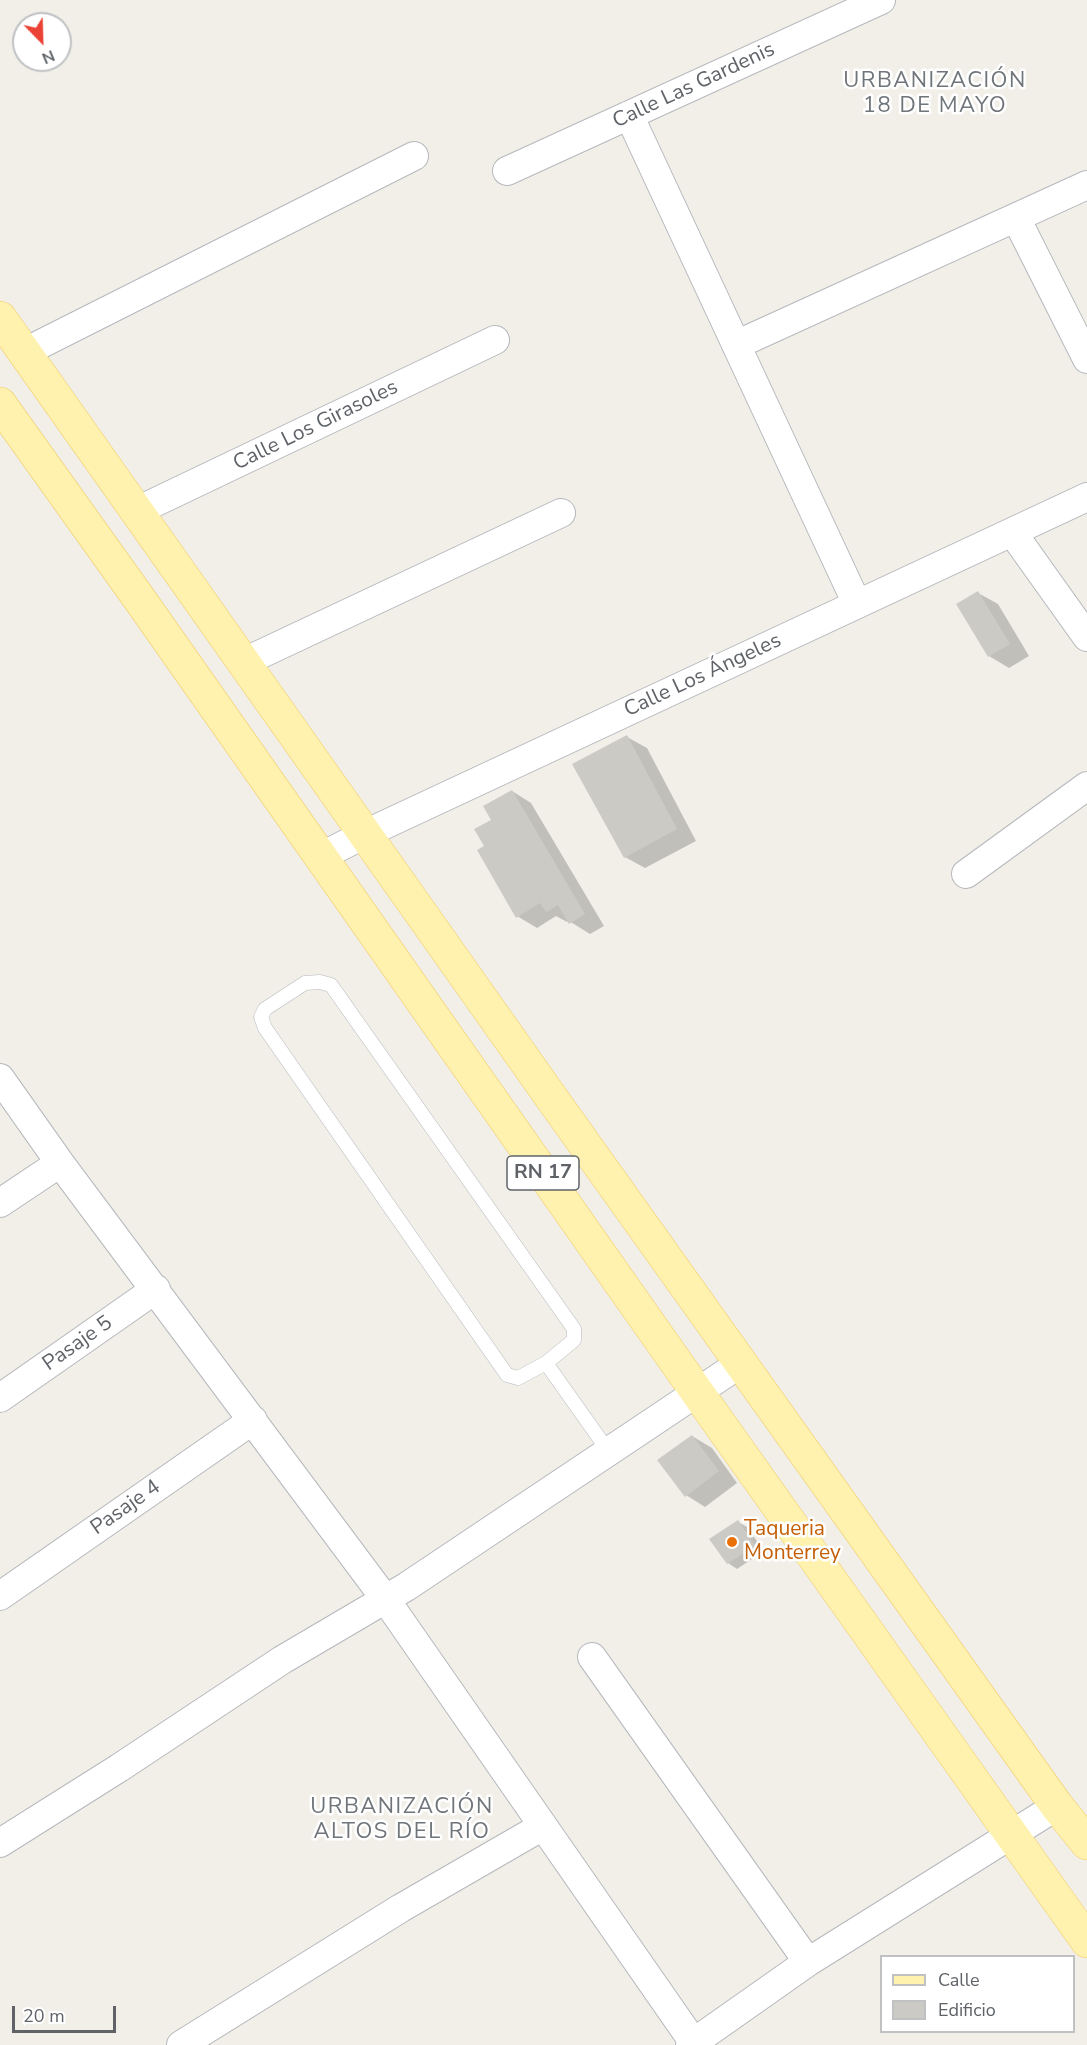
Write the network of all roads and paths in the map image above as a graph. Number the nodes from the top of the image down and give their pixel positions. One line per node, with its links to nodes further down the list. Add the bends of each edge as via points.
1 (881, 0): 2 (street, Calle Las Gardenis)
2 (628, 116): 4 (street, Calle Las Gardenis); 9 (street)
3 (414, 156): 10 (street)
4 (507, 171)
5 (1087, 185): 6 (street)
6 (1016, 218): 9 (street); 11 (street)
7 (0, 318): 10 (main road, RN 17)
8 (495, 340): 14 (street, Calle Los Girasoles)
9 (736, 345): 17 (street)
10 (25, 352): 14 (main road, RN 17)
11 (1087, 359)
12 (0, 404): 22 (main road, RN 17)
13 (1087, 497): 16 (street, Calle Los Ángeles)
14 (137, 511): 19 (main road, RN 17)
15 (561, 513): 19 (street)
16 (1012, 532): 17 (street, Calle Los Ángeles); 18 (street)
17 (857, 604): 21 (street, Calle Los Ángeles)
18 (1087, 637)
19 (244, 662): 21 (main road, RN 17)
20 (1087, 786): 23 (street)
21 (365, 834): 22 (street, Calle Los Ángeles); 28 (main road, RN 17)
22 (320, 857): 30 (main road, RN 17)
23 (966, 874)
24 (0, 1078): 25 (street)
25 (60, 1162): 26 (street); 27 (street)
26 (0, 1203)
27 (156, 1289): 31 (street, Pasaje 5); 32 (street)
28 (741, 1362): 30 (street); 37 (main road, RN 17)
29 (546, 1364): 29 (lane, via 574,1340 574,1329 331,985 305,983 265,1009 261,1017 265,1028 507,1375 518,1378); 33 (lane)
30 (697, 1392): 33 (street); 39 (main road, RN 17)
31 (0, 1398)
32 (253, 1420): 34 (street, Pasaje 4); 35 (street)
33 (609, 1452): 35 (street)
34 (0, 1596)
35 (386, 1600): 38 (street); 40 (street, via 282,1660)
36 (592, 1657): 43 (street)
37 (1057, 1806): 39 (street); 41 (main road, RN 17)
38 (543, 1826): 44 (street); 45 (street, via 400,1908)
39 (1011, 1836): 42 (main road, RN 17); 43 (street)
40 (0, 1843)
41 (1087, 1843)
42 (1087, 1941)
43 (808, 1962): 44 (street)
44 (692, 2044)
45 (181, 2045)

